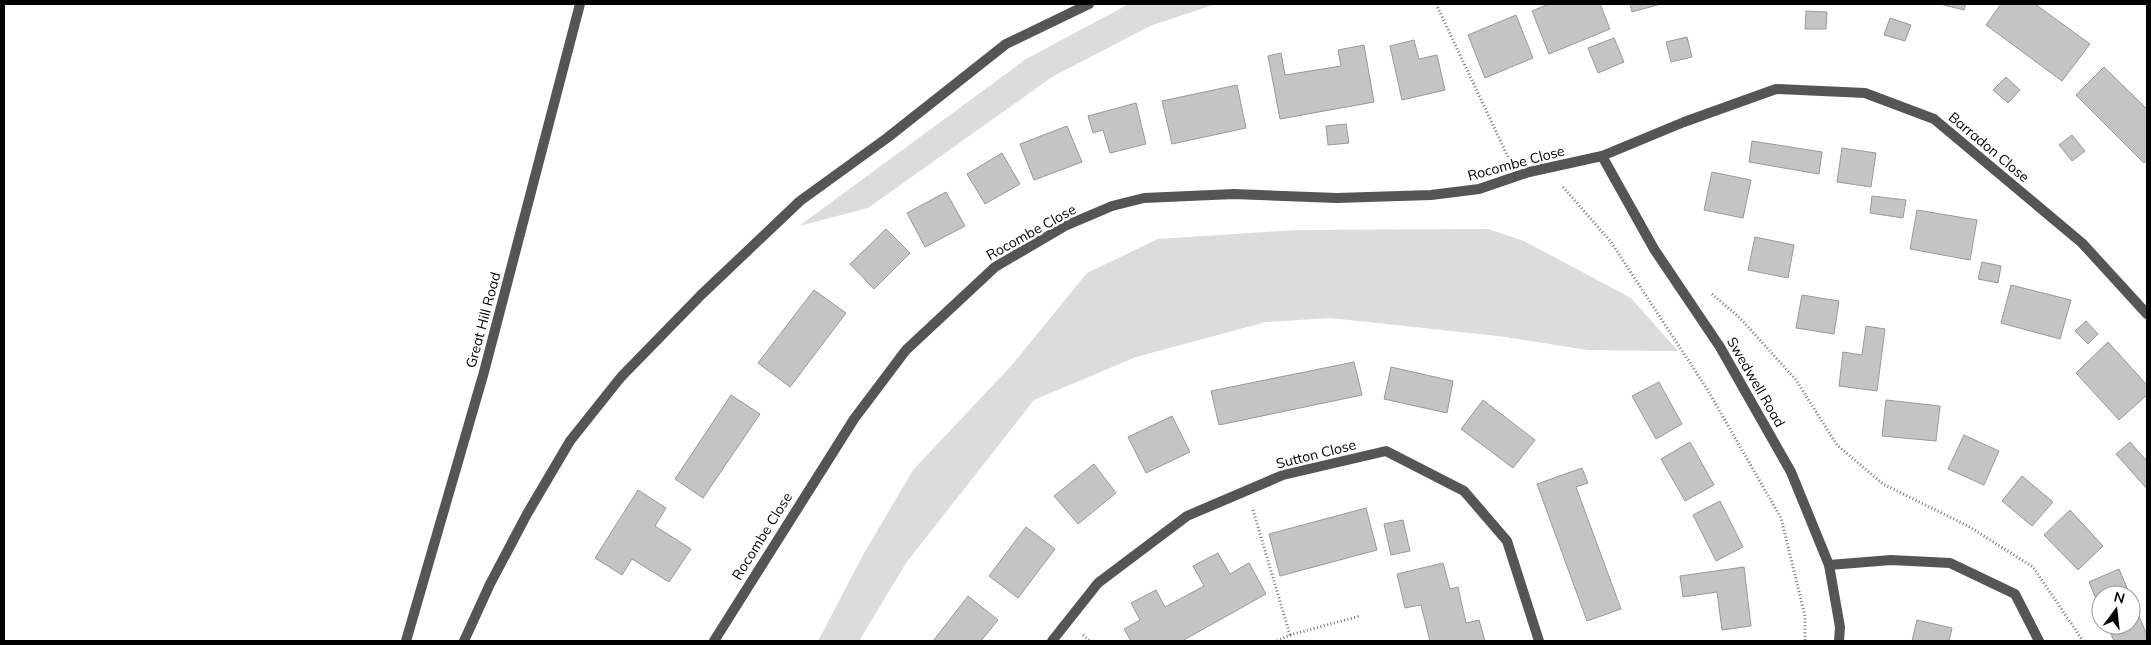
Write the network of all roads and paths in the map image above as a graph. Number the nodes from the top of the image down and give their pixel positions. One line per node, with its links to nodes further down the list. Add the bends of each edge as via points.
1 (580, 4): 13 (street, Great Hill Road, via 484,372)
2 (1088, 4): 14 (street, via 1006,44 887,138 800,201 701,295 621,377 570,441 527,514)
3 (1436, 4): 6 (path)
4 (1602, 156): 5 (street, Rocombe Close); 8 (street, Barradon Close, via 1776,89 1865,93 1934,119 2082,243); 10 (street, Swedwell Road, via 1654,249 1720,347 1791,472)
5 (1546, 168): 6 (street, Rocombe Close); 19 (path, via 1611,242 1707,389 1780,518 1805,616)
6 (1515, 176): 15 (street, Rocombe Close, via 1479,189 1431,195 1337,198 1234,194 1144,198 1112,206 1065,226 995,267 906,350 854,419)
7 (1706, 288): 22 (path, via 1740,318 1796,380 1838,445 1883,484 1968,526 2033,567)
8 (2147, 314)
9 (1247, 490): 12 (path); 16 (street, Sutton Close, via 1188,516 1098,583); 18 (street, Sutton Close, via 1283,475 1386,451 1464,491 1507,541)
10 (1830, 565): 20 (street, Swedwell Road, via 1840,627); 21 (street, via 1891,560 1950,563 2015,594)
11 (1360, 616): 12 (path)
12 (1290, 635): 17 (path)
13 (406, 641)
14 (464, 641)
15 (714, 641)
16 (1052, 641)
17 (1277, 641)
18 (1539, 641)
19 (1805, 641)
20 (1839, 641)
21 (2039, 641)
22 (2083, 641)

